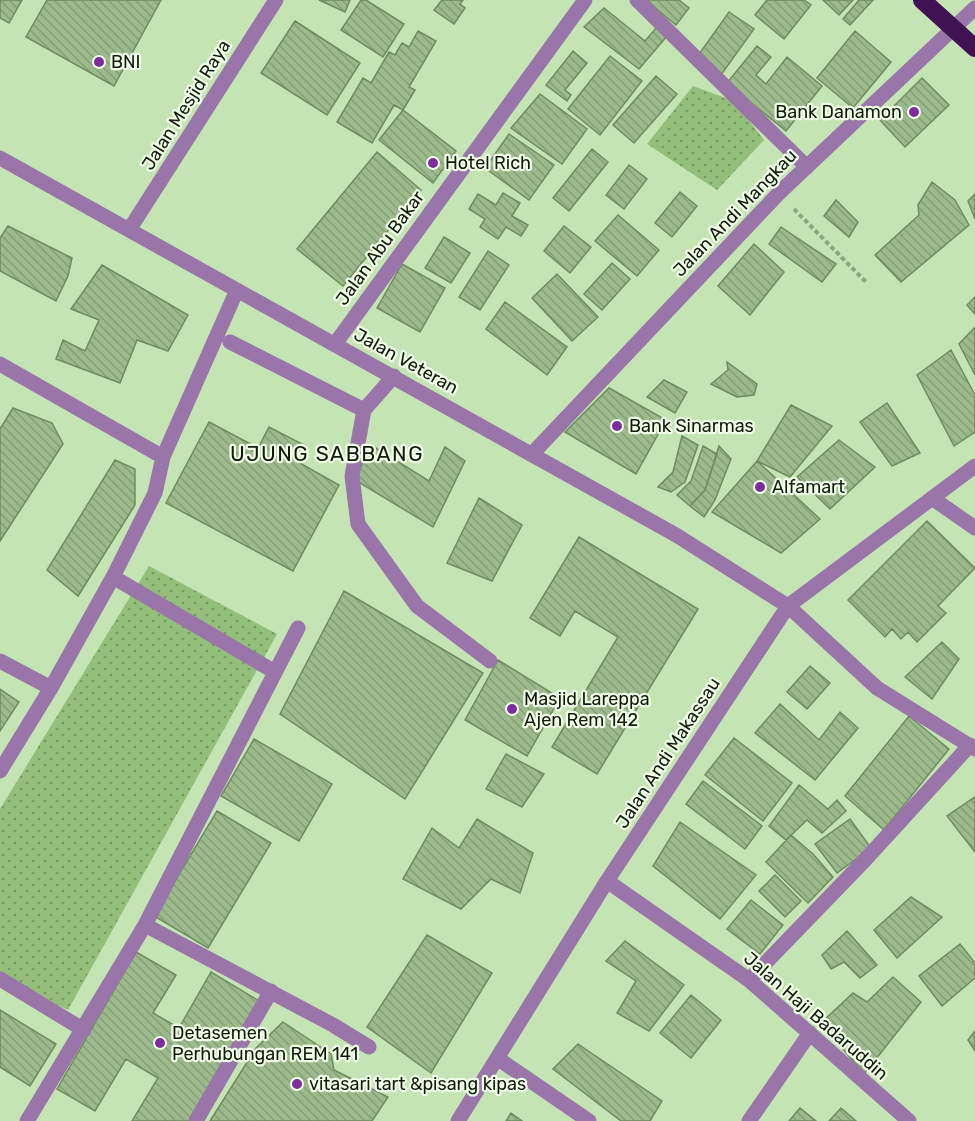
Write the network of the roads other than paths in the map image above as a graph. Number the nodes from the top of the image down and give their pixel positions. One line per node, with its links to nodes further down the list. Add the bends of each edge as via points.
1 (276, 0): 10 (street, Jalan Mesjid Raya)
2 (585, 0): 13 (street, Jalan Abu Bakar)
3 (637, 0): 9 (street)
4 (922, 0): 6 (highway)
5 (975, 8): 6 (street, Jalan Andi Mangkau)
6 (953, 28): 7 (highway); 9 (street, Jalan Andi Mangkau)
7 (975, 48)
8 (0, 158): 10 (street, Jalan Veteran)
9 (807, 167): 17 (street, Jalan Andi Mangkau)
10 (129, 230): 11 (street, Jalan Veteran)
11 (237, 290): 13 (street, Jalan Veteran); 18 (street)
12 (230, 342): 16 (street)
13 (335, 344): 15 (street, Jalan Veteran)
14 (0, 364): 18 (street)
15 (394, 376): 16 (street); 17 (street, Jalan Veteran)
16 (364, 410): 26 (street, via 352,476 358,524 417,606)
17 (532, 454): 23 (street, Jalan Veteran, via 675,535)
18 (163, 457): 22 (street, via 155,494)
19 (975, 466): 20 (street, Jalan Andi Makassau)
20 (932, 498): 21 (street); 23 (street, Jalan Andi Makassau)
21 (975, 528)
22 (113, 577): 27 (street); 28 (street)
23 (788, 606): 29 (street, Jalan Veteran, via 877,688); 31 (street, Jalan Andi Makassau)
24 (298, 628): 27 (street)
25 (0, 660): 28 (street)
26 (490, 661)
27 (275, 672): 32 (street)
28 (51, 688): 30 (street)
29 (972, 747): 34 (street)
30 (0, 771)
31 (607, 880): 34 (street, Jalan Haji Badaruddin); 39 (street, Jalan Andi Makassau)
32 (145, 925): 35 (street); 36 (street)
33 (0, 979): 36 (street)
34 (749, 980): 37 (street, Jalan Haji Badaruddin)
35 (271, 991): 38 (street); 41 (street)
36 (84, 1030): 40 (street)
37 (810, 1033): 44 (street); 45 (street, Jalan Haji Badaruddin)
38 (369, 1047)
39 (497, 1058): 42 (street, Jalan Andi Makassau); 43 (street)
40 (27, 1121)
41 (196, 1121)
42 (458, 1121)
43 (590, 1121)
44 (749, 1121)
45 (909, 1121)

